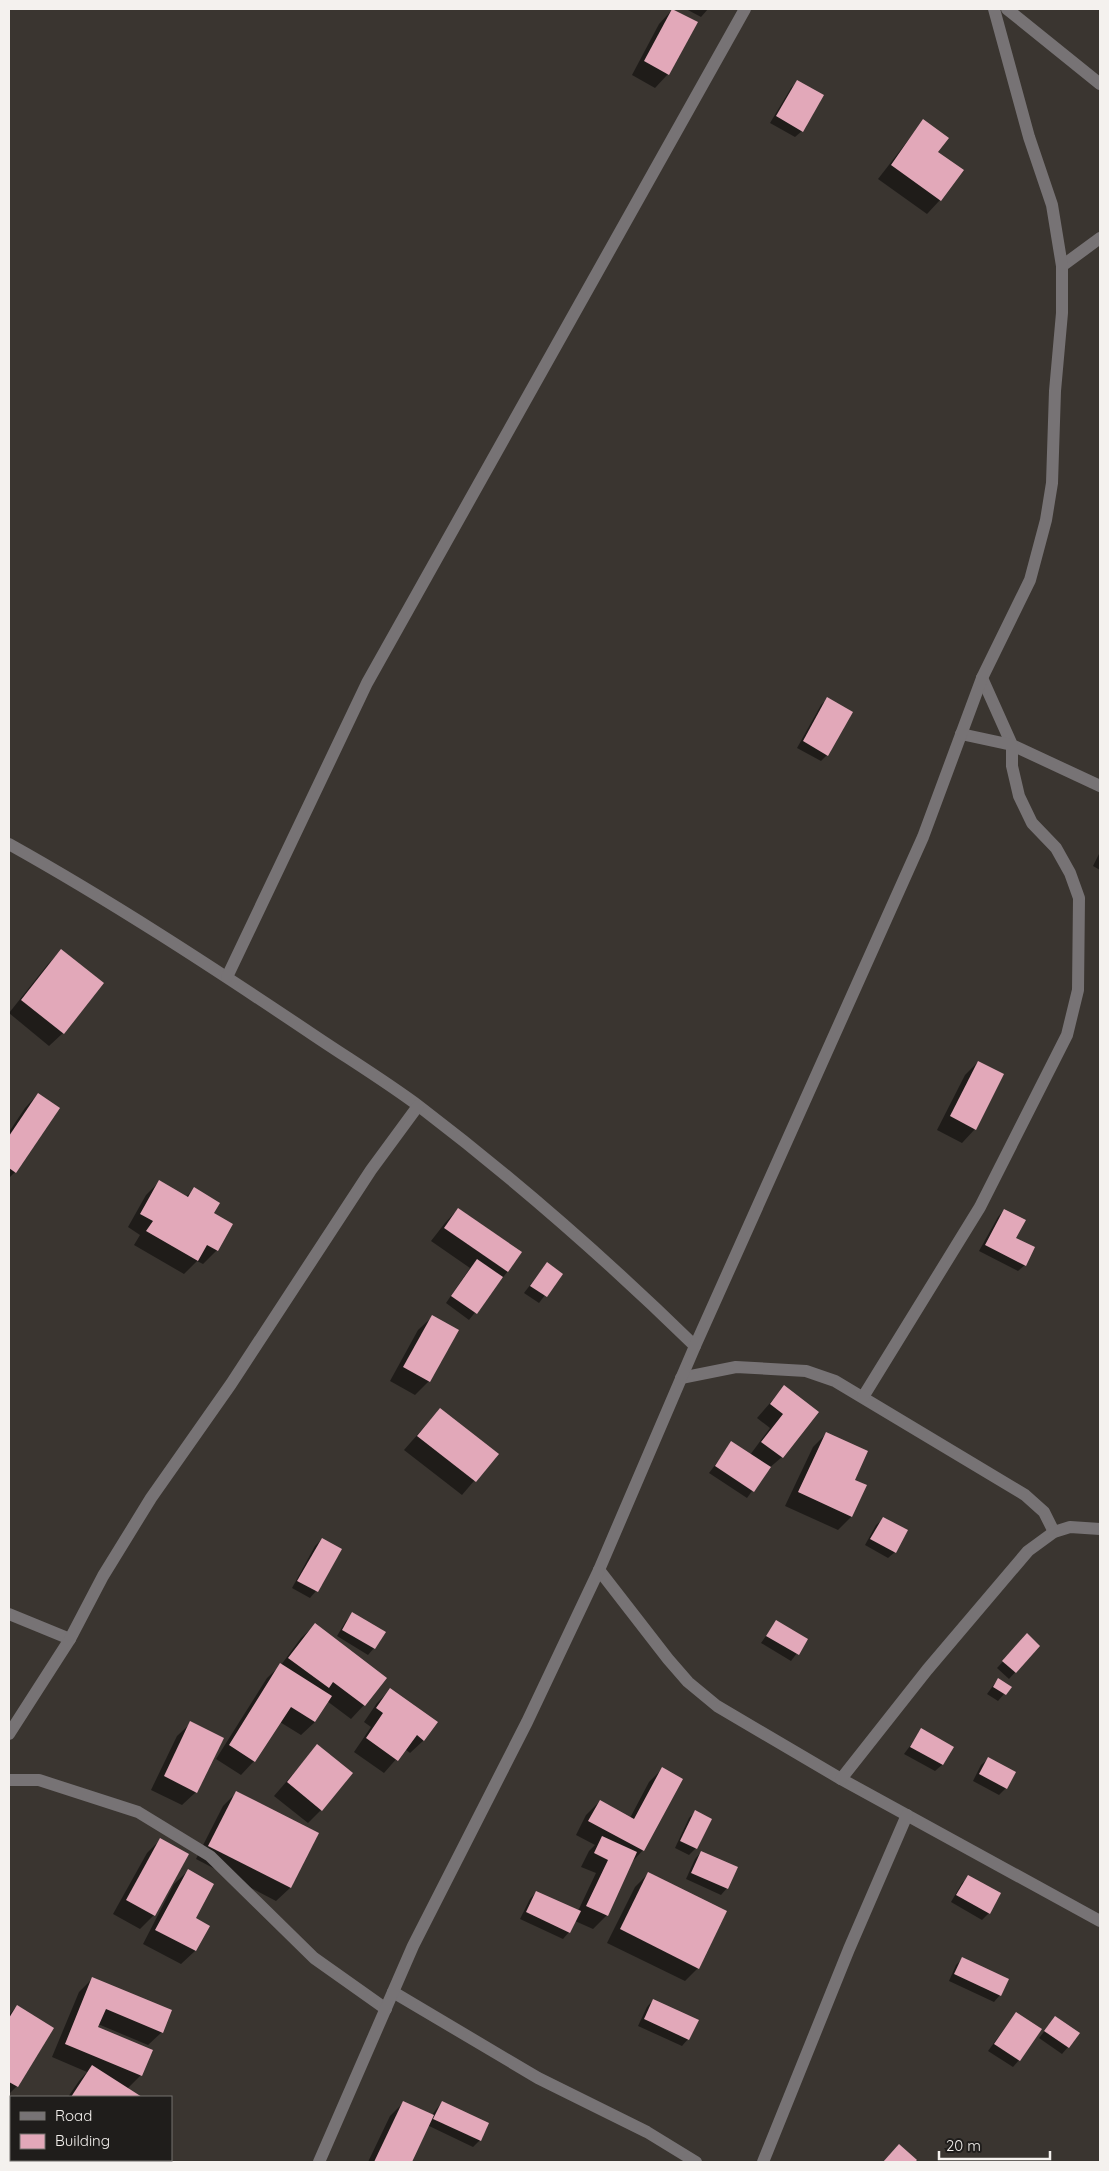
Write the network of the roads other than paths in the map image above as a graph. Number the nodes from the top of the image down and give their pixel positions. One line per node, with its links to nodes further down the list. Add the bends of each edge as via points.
1 (745, 9): 12 (street, via 367,683)
2 (994, 9): 6 (street, via 1029,138 1052,205)
3 (1007, 9): 4 (street)
4 (1100, 84)
5 (1100, 238): 6 (street)
6 (1062, 266): 7 (street, via 1052,483 1046,520 1030,580)
7 (982, 678): 8 (street); 9 (street)
8 (961, 734): 9 (street); 14 (street, via 923,837)
9 (1012, 745): 10 (street); 16 (street, via 1012,766 1019,796 1032,823 1056,848 1079,898 1078,990 1067,1035 980,1207)
10 (1100, 786)
11 (9, 844): 12 (street)
12 (227, 977): 13 (street)
13 (418, 1106): 14 (street, via 541,1204 626,1278); 21 (street, via 371,1170 231,1384 151,1498 103,1576)
14 (695, 1346): 15 (street)
15 (682, 1378): 16 (street, via 736,1367 806,1371 835,1381); 19 (street)
16 (863, 1397): 18 (street, via 1025,1495 1044,1512)
17 (1100, 1529): 18 (street, via 1070,1527)
18 (1054, 1532): 23 (street, via 1028,1551 927,1670)
19 (599, 1570): 23 (street, via 688,1682 717,1706); 27 (street, via 527,1722 412,1946)
20 (9, 1614): 21 (street)
21 (70, 1639): 22 (street)
22 (9, 1734)
23 (841, 1779): 25 (street)
24 (9, 1780): 28 (street, via 39,1780 138,1812 210,1856 314,1958)
25 (907, 1816): 26 (street); 31 (street)
26 (1100, 1921)
27 (393, 1992): 28 (street); 30 (street, via 538,2078 647,2132)
28 (386, 2009): 29 (street)
29 (319, 2162)
30 (696, 2162)
31 (763, 2162)

